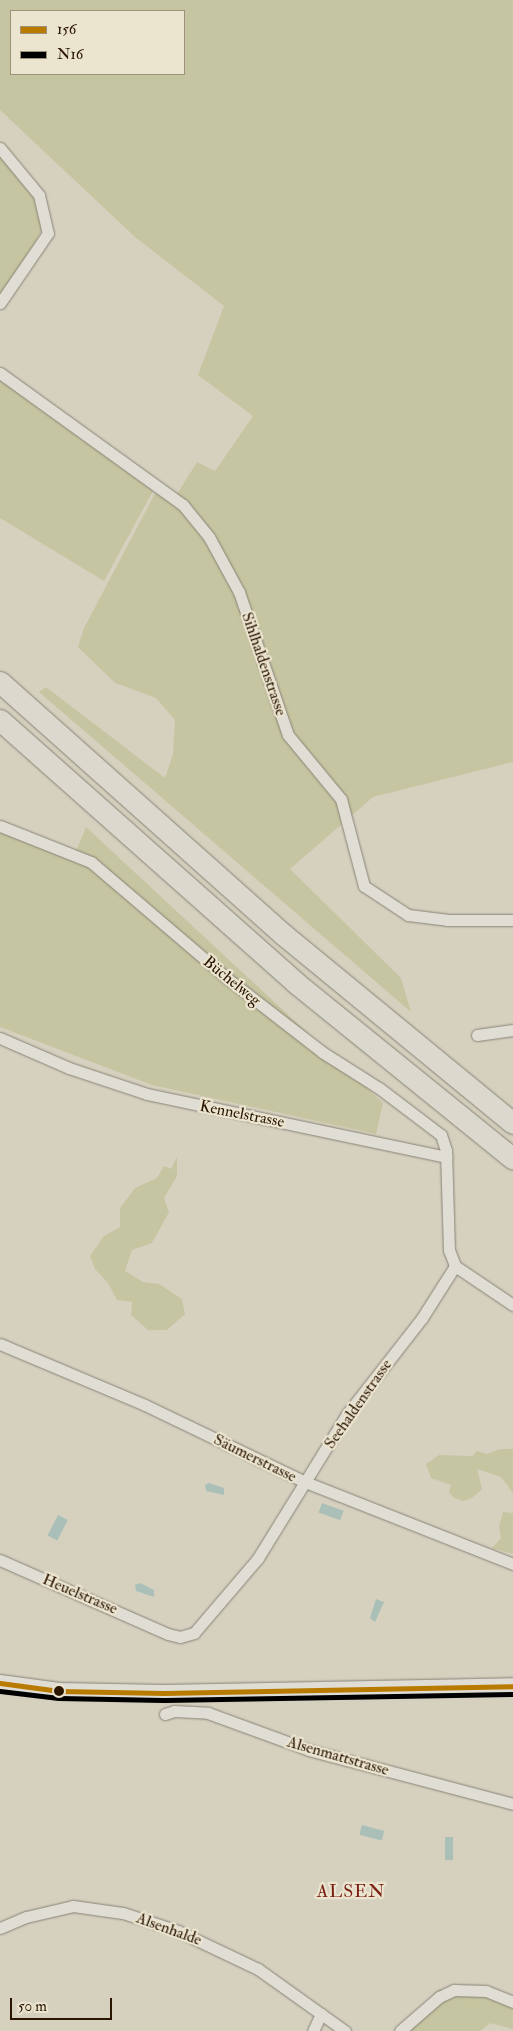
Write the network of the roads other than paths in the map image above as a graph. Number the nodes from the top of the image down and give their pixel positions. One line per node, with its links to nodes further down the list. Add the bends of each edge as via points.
1 (0, 148): 2 (street, via 39,195 48,233)
2 (0, 303)
3 (0, 373): 7 (street, Sihlhaldenstrasse, via 183,505 209,537 239,592 288,735 341,799 364,886 408,916 447,920)
4 (0, 682): 11 (highway, via 284,935)
5 (0, 720): 13 (highway, via 296,983)
6 (0, 826): 12 (street, Büchelweg, via 91,862 228,979 322,1052 378,1088 441,1135 446,1142)
7 (513, 920)
8 (513, 1030): 9 (street)
9 (477, 1035)
10 (0, 1038): 12 (street, Kennelstrasse, via 147,1094)
11 (513, 1124)
12 (446, 1157): 14 (street, via 449,1250)
13 (513, 1159)
14 (455, 1266): 15 (street); 17 (street, Seehaldenstrasse, via 422,1318 350,1409)
15 (513, 1305)
16 (0, 1344): 17 (street, Säumerstrasse, via 145,1405)
17 (305, 1482): 19 (street, Säumerstrasse); 20 (street, Seehaldenstrasse, via 253,1565 201,1627 180,1637)
18 (0, 1560): 20 (street, Heuelstrasse)
19 (513, 1564)
20 (159, 1628)
21 (0, 1683): 22 (main road, via 59,1690 164,1693)
22 (513, 1686)
23 (165, 1714): 24 (street, Alsenmattstrasse, via 174,1711 208,1713 309,1750)
24 (513, 1804)
25 (0, 1928): 27 (street, Alsenhalde, via 26,1917 74,1906 123,1913 178,1930 217,1948 258,1969)
26 (513, 2002): 30 (street, via 486,1991 454,1990 439,1997)
27 (321, 2014): 28 (street); 29 (street, Alsenhalde)
28 (313, 2031)
29 (345, 2031)
30 (400, 2031)

